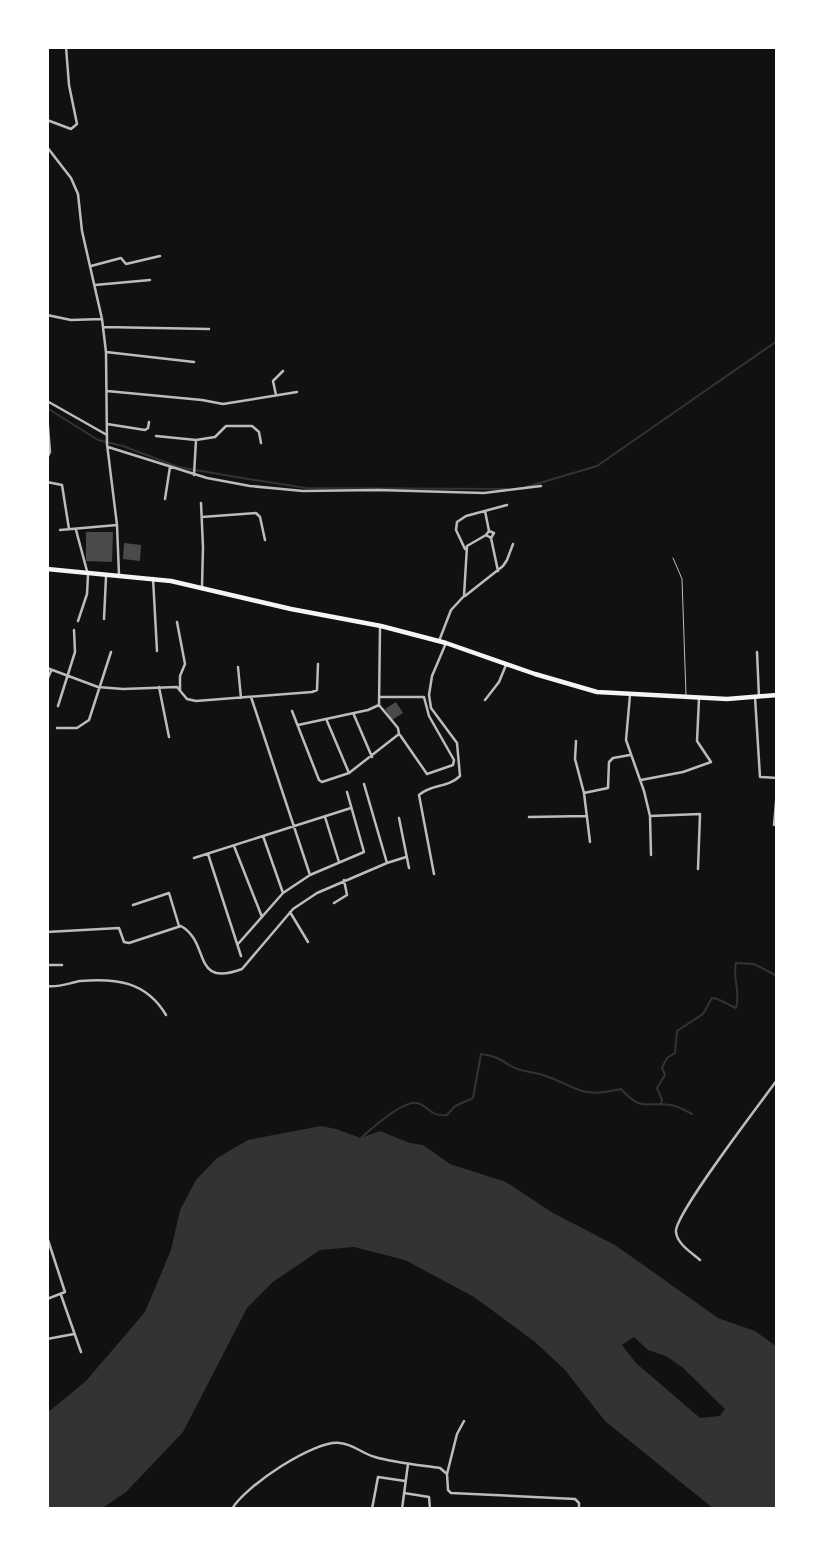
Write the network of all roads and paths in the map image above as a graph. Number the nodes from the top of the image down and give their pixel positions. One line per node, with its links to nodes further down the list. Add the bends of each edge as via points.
1 (66, 47): 2 (street, via 76,124 71,129)
2 (47, 120)
3 (47, 147): 5 (street, via 75,186)
4 (160, 256): 5 (street, via 126,264 121,258)
5 (91, 266): 7 (street)
6 (150, 280): 7 (street)
7 (95, 285): 9 (street)
8 (47, 316): 9 (street)
9 (102, 319): 10 (street)
10 (103, 327): 11 (street); 12 (street)
11 (209, 329)
12 (106, 352): 13 (street); 15 (street)
13 (194, 362)
14 (283, 371): 17 (street, via 273,381)
15 (107, 391): 17 (street, via 217,404); 21 (street)
16 (297, 392): 17 (street)
17 (276, 396)
18 (47, 401): 22 (street)
19 (47, 414): 27 (street)
20 (149, 422): 21 (street, via 145,430)
21 (107, 424): 22 (street)
22 (107, 436): 26 (street)
23 (156, 436): 24 (street)
24 (196, 440): 25 (street, via 215,437 226,426 252,426); 29 (street)
25 (261, 443)
26 (108, 445): 28 (street); 37 (street)
27 (47, 458)
28 (170, 467): 29 (street); 32 (street)
29 (194, 472): 31 (street, via 250,486 318,491 484,493)
30 (47, 482): 40 (street, via 62,485)
31 (541, 486)
32 (165, 499)
33 (201, 503): 36 (street)
34 (507, 505): 35 (street)
35 (485, 512): 41 (street); 44 (street, via 466,516 455,525)
36 (202, 517): 42 (street, via 256,513); 52 (street)
37 (117, 525): 38 (street); 50 (street)
38 (76, 529): 40 (street); 47 (street)
39 (60, 530): 40 (street)
40 (69, 530)
41 (488, 533): 44 (street); 48 (street, via 494,533 491,538)
42 (265, 540)
43 (513, 544): 48 (street)
44 (466, 550): 53 (street)
45 (673, 558): 77 (lane, via 682,579)
46 (47, 569): 47 (main road)
47 (87, 571): 49 (main road); 55 (street, via 87,594)
48 (498, 571): 53 (street)
49 (106, 573): 50 (main road); 54 (street)
50 (119, 575): 51 (main road)
51 (153, 578): 52 (main road); 61 (street)
52 (202, 587): 57 (main road)
53 (464, 596): 59 (street, via 451,610)
54 (104, 619)
55 (78, 621)
56 (177, 622): 72 (street, via 185,664)
57 (380, 626): 59 (main road); 76 (street)
58 (74, 630): 68 (street, via 75,652)
59 (439, 641): 60 (main road)
60 (446, 643): 65 (main road); 120 (street, via 429,695 431,708 457,743 460,776 419,795)
61 (157, 651)
62 (111, 652): 70 (street)
63 (757, 652): 78 (street)
64 (318, 664): 75 (street, via 317,690)
65 (506, 665): 73 (main road, via 597,692); 81 (street)
66 (237, 667): 79 (street)
67 (49, 669): 68 (street); 69 (street)
68 (68, 676): 70 (street); 83 (street)
69 (47, 680)
70 (98, 687): 71 (street); 88 (street, via 87,722)
71 (159, 687): 72 (street); 90 (street)
72 (180, 690): 79 (street, via 190,701)
73 (630, 695): 77 (main road); 92 (street, via 625,730)
74 (777, 695): 78 (main road)
75 (251, 697): 79 (street); 107 (street)
76 (380, 697): 82 (street); 89 (street, via 424,697 453,765 427,774)
77 (686, 697): 80 (main road)
78 (757, 697): 80 (main road); 95 (street, via 760,777)
79 (241, 698)
80 (699, 698): 96 (street, via 697,741 711,762)
81 (485, 700)
82 (379, 705): 85 (street); 89 (street)
83 (58, 706)
84 (292, 711): 87 (street)
85 (354, 714): 86 (street); 93 (street)
86 (326, 720): 87 (street); 94 (street)
87 (298, 725): 94 (street, via 319,780)
88 (57, 728)
89 (399, 734): 93 (street)
90 (169, 737)
91 (576, 741): 100 (street, via 575,759)
92 (630, 755): 96 (street); 100 (street, via 609,762 608,788)
93 (373, 757): 94 (street)
94 (349, 773)
95 (777, 778)
96 (640, 780): 103 (street)
97 (364, 784): 117 (street)
98 (777, 791): 108 (street)
99 (347, 792): 101 (street)
100 (584, 793): 102 (street)
101 (351, 808): 104 (street); 116 (street, via 365,849)
102 (586, 816): 105 (street); 110 (street)
103 (650, 816): 113 (street); 119 (street, via 700,814)
104 (325, 817): 107 (street); 116 (street)
105 (529, 817)
106 (400, 818): 114 (street)
107 (294, 825): 109 (street); 121 (street)
108 (774, 825)
109 (263, 836): 111 (street); 123 (street)
110 (590, 842)
111 (234, 846): 112 (street); 127 (street)
112 (208, 854): 115 (street); 131 (street)
113 (652, 855)
114 (406, 857): 117 (street); 118 (street)
115 (194, 858)
116 (339, 862): 121 (street)
117 (387, 863): 122 (street)
118 (409, 868)
119 (698, 869)
120 (434, 874)
121 (310, 875): 123 (street)
122 (344, 880): 124 (street, via 347,895); 126 (street)
123 (284, 893): 127 (street)
124 (334, 903)
125 (133, 905): 128 (street, via 169,893)
126 (290, 912): 128 (street, via 242,969 220,975 209,971 194,939); 130 (street)
127 (262, 917): 131 (street)
128 (179, 926): 129 (street, via 128,943 119,928)
129 (47, 932)
130 (308, 942)
131 (238, 944): 132 (street)
132 (242, 956)
133 (47, 965): 134 (street)
134 (62, 965)
135 (47, 986): 136 (street, via 119,980 151,997)
136 (166, 1016)
137 (777, 1080): 139 (street, via 677,1224 679,1240)
138 (47, 1237): 140 (street, via 64,1290)
139 (700, 1260)
140 (61, 1294): 141 (street); 142 (street)
141 (47, 1299)
142 (74, 1334): 143 (street); 144 (street)
143 (47, 1339)
144 (81, 1352)
145 (464, 1421): 147 (street)
146 (408, 1463): 147 (street, via 440,1468); 148 (street); 150 (street, via 332,1443 281,1467)
147 (446, 1474): 154 (street, via 448,1490 457,1495 575,1499)
148 (405, 1481): 149 (street); 151 (street, via 379,1477)
149 (404, 1493): 152 (street); 153 (street, via 429,1497)
150 (232, 1509)
151 (372, 1509)
152 (402, 1509)
153 (430, 1509)
154 (579, 1509)

